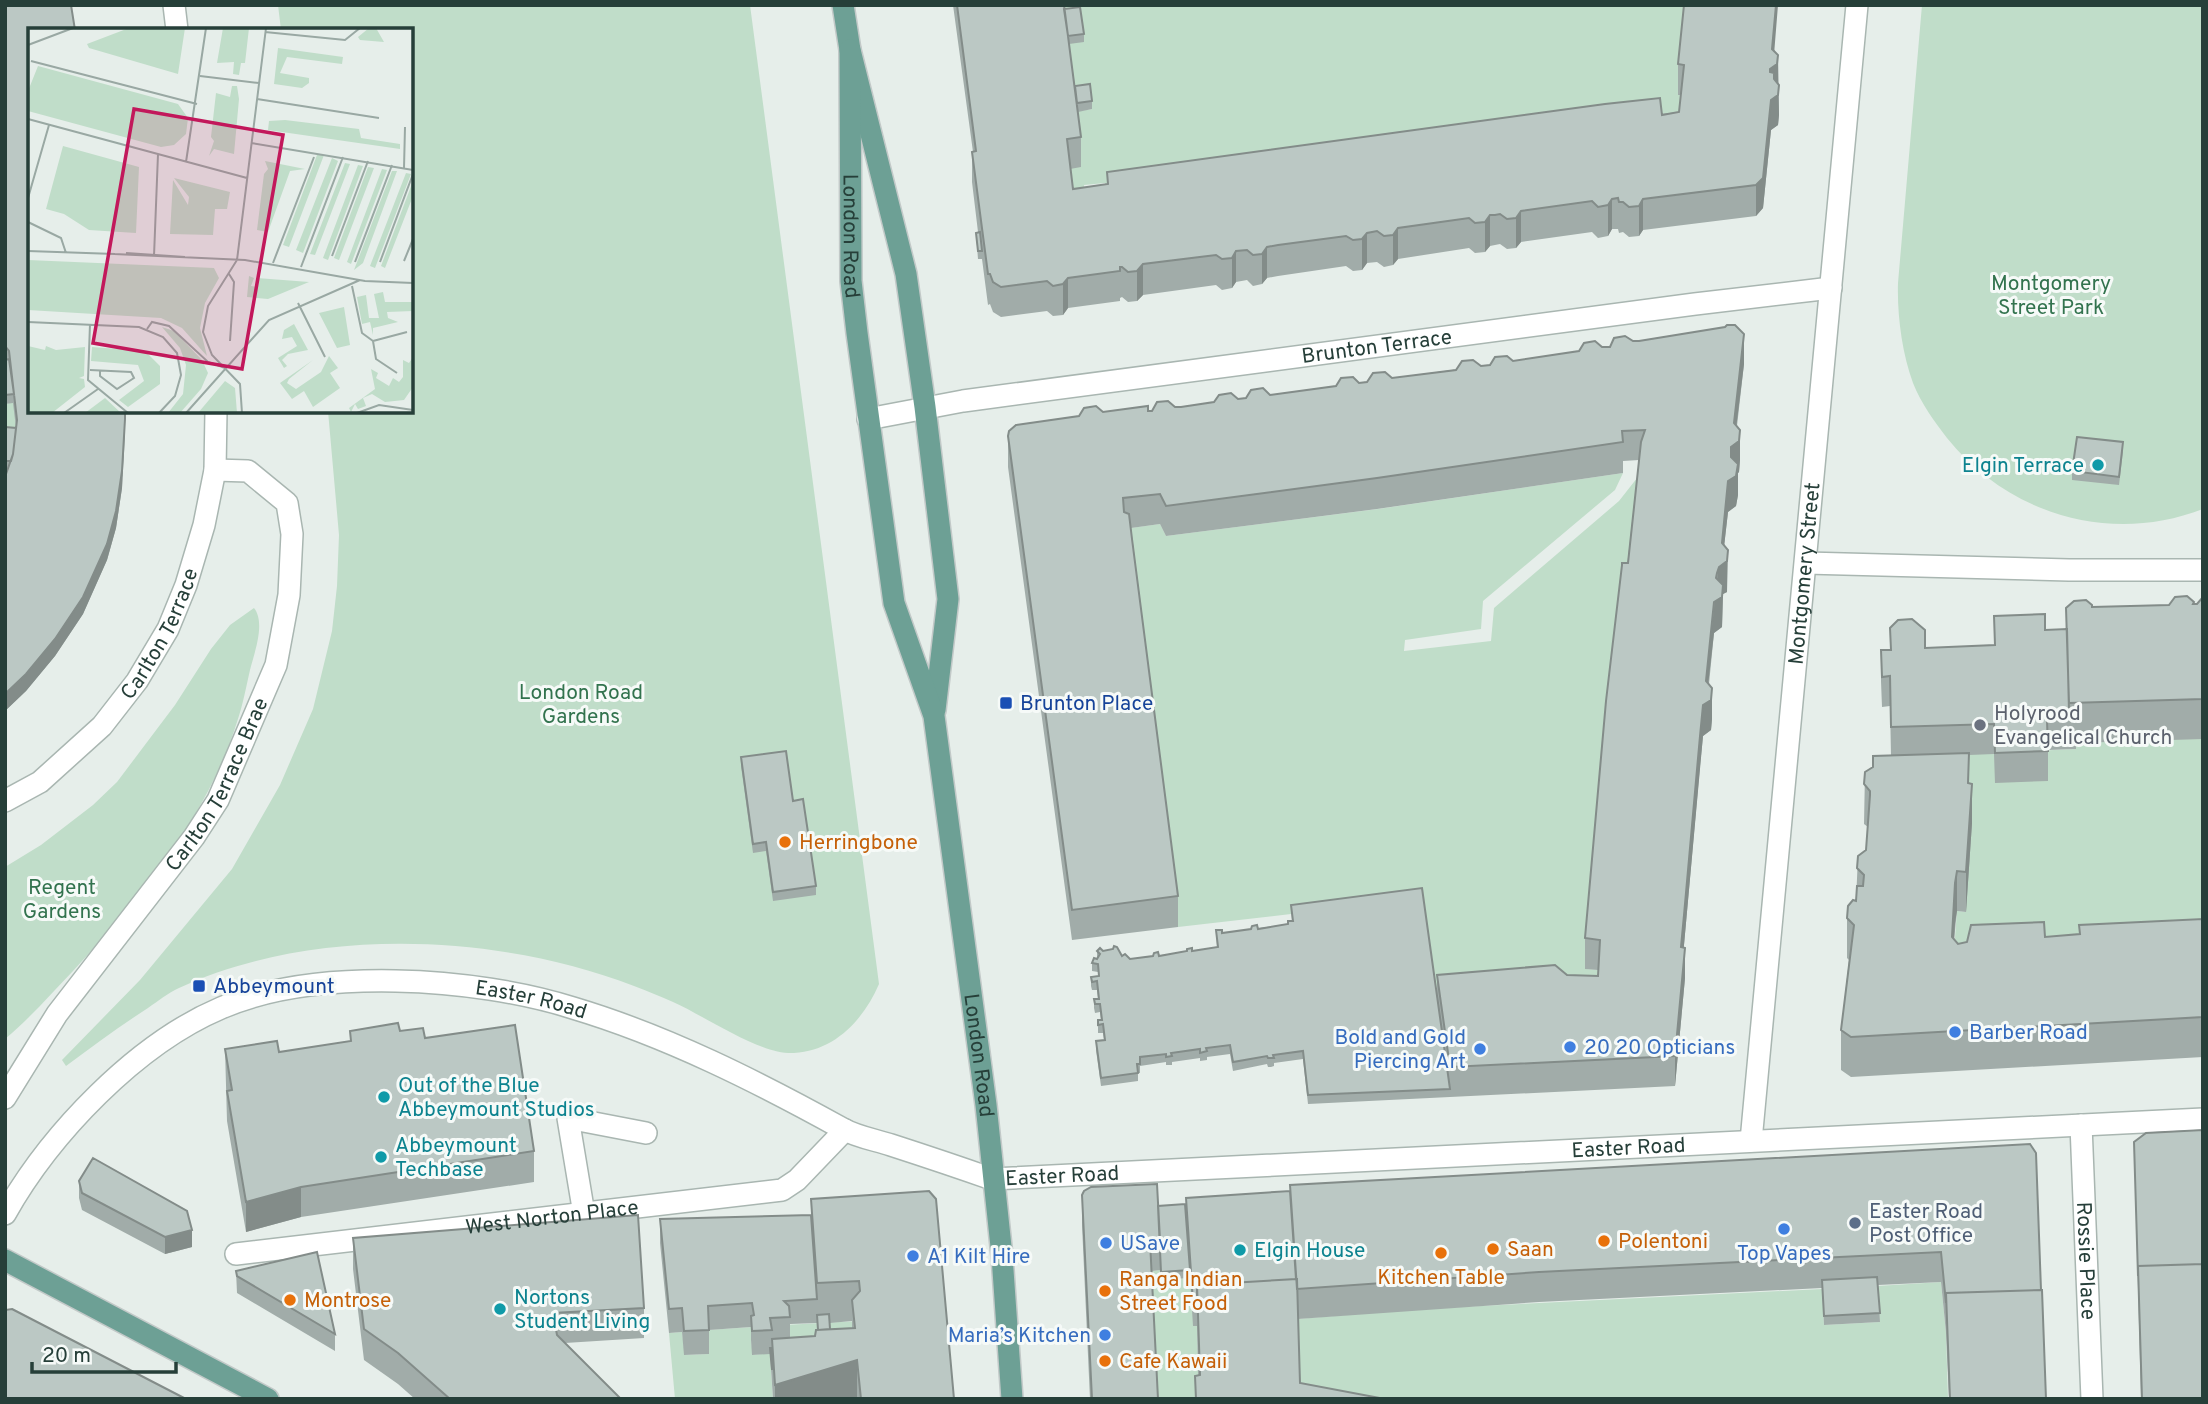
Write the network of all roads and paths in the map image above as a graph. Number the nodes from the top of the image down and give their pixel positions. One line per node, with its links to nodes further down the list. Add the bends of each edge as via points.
1 (174, 5): 4 (street)
2 (843, 5): 5 (main road, London Road)
3 (1857, 5): 6 (street, Montgomery Street)
4 (177, 28)
5 (850, 50): 7 (main road, London Road, via 905,274); 9 (main road, London Road, via 851,281)
6 (1830, 288): 7 (street, Brunton Terrace); 11 (street, Montgomery Street)
7 (925, 407): 9 (street); 13 (main road, London Road, via 948,599)
8 (216, 413): 10 (street, Carlton Terrace)
9 (868, 419): 13 (main road, London Road, via 894,603)
10 (215, 470): 14 (street, Carlton Terrace, via 186,585 137,681 102,726 40,782); 15 (street, Carlton Terrace Brae, via 248,471 287,503 292,534 289,595 276,665 218,800 57,1014)
11 (1806, 563): 12 (street); 20 (street, Montgomery Street)
12 (2203, 570)
13 (934, 716): 21 (main road, London Road)
14 (5, 801)
15 (5, 1098)
16 (2203, 1119): 17 (street, Easter Road)
17 (2081, 1125): 20 (street, Easter Road); 28 (street, Rossie Place)
18 (845, 1130): 21 (street, Easter Road); 22 (street, Easter Road, via 704,1059 574,1008 526,995 450,985 339,983 274,990 221,1008 178,1031 82,1111 48,1149); 23 (street, West Norton Place, via 782,1190)
19 (646, 1133): 23 (street, via 568,1118)
20 (1751, 1141): 21 (street, Easter Road)
21 (992, 1179): 27 (main road, London Road)
22 (5, 1214)
23 (584, 1214): 24 (street, West Norton Place)
24 (236, 1254)
25 (5, 1260): 26 (main road)
26 (268, 1399)
27 (1012, 1399)
28 (2092, 1399)

